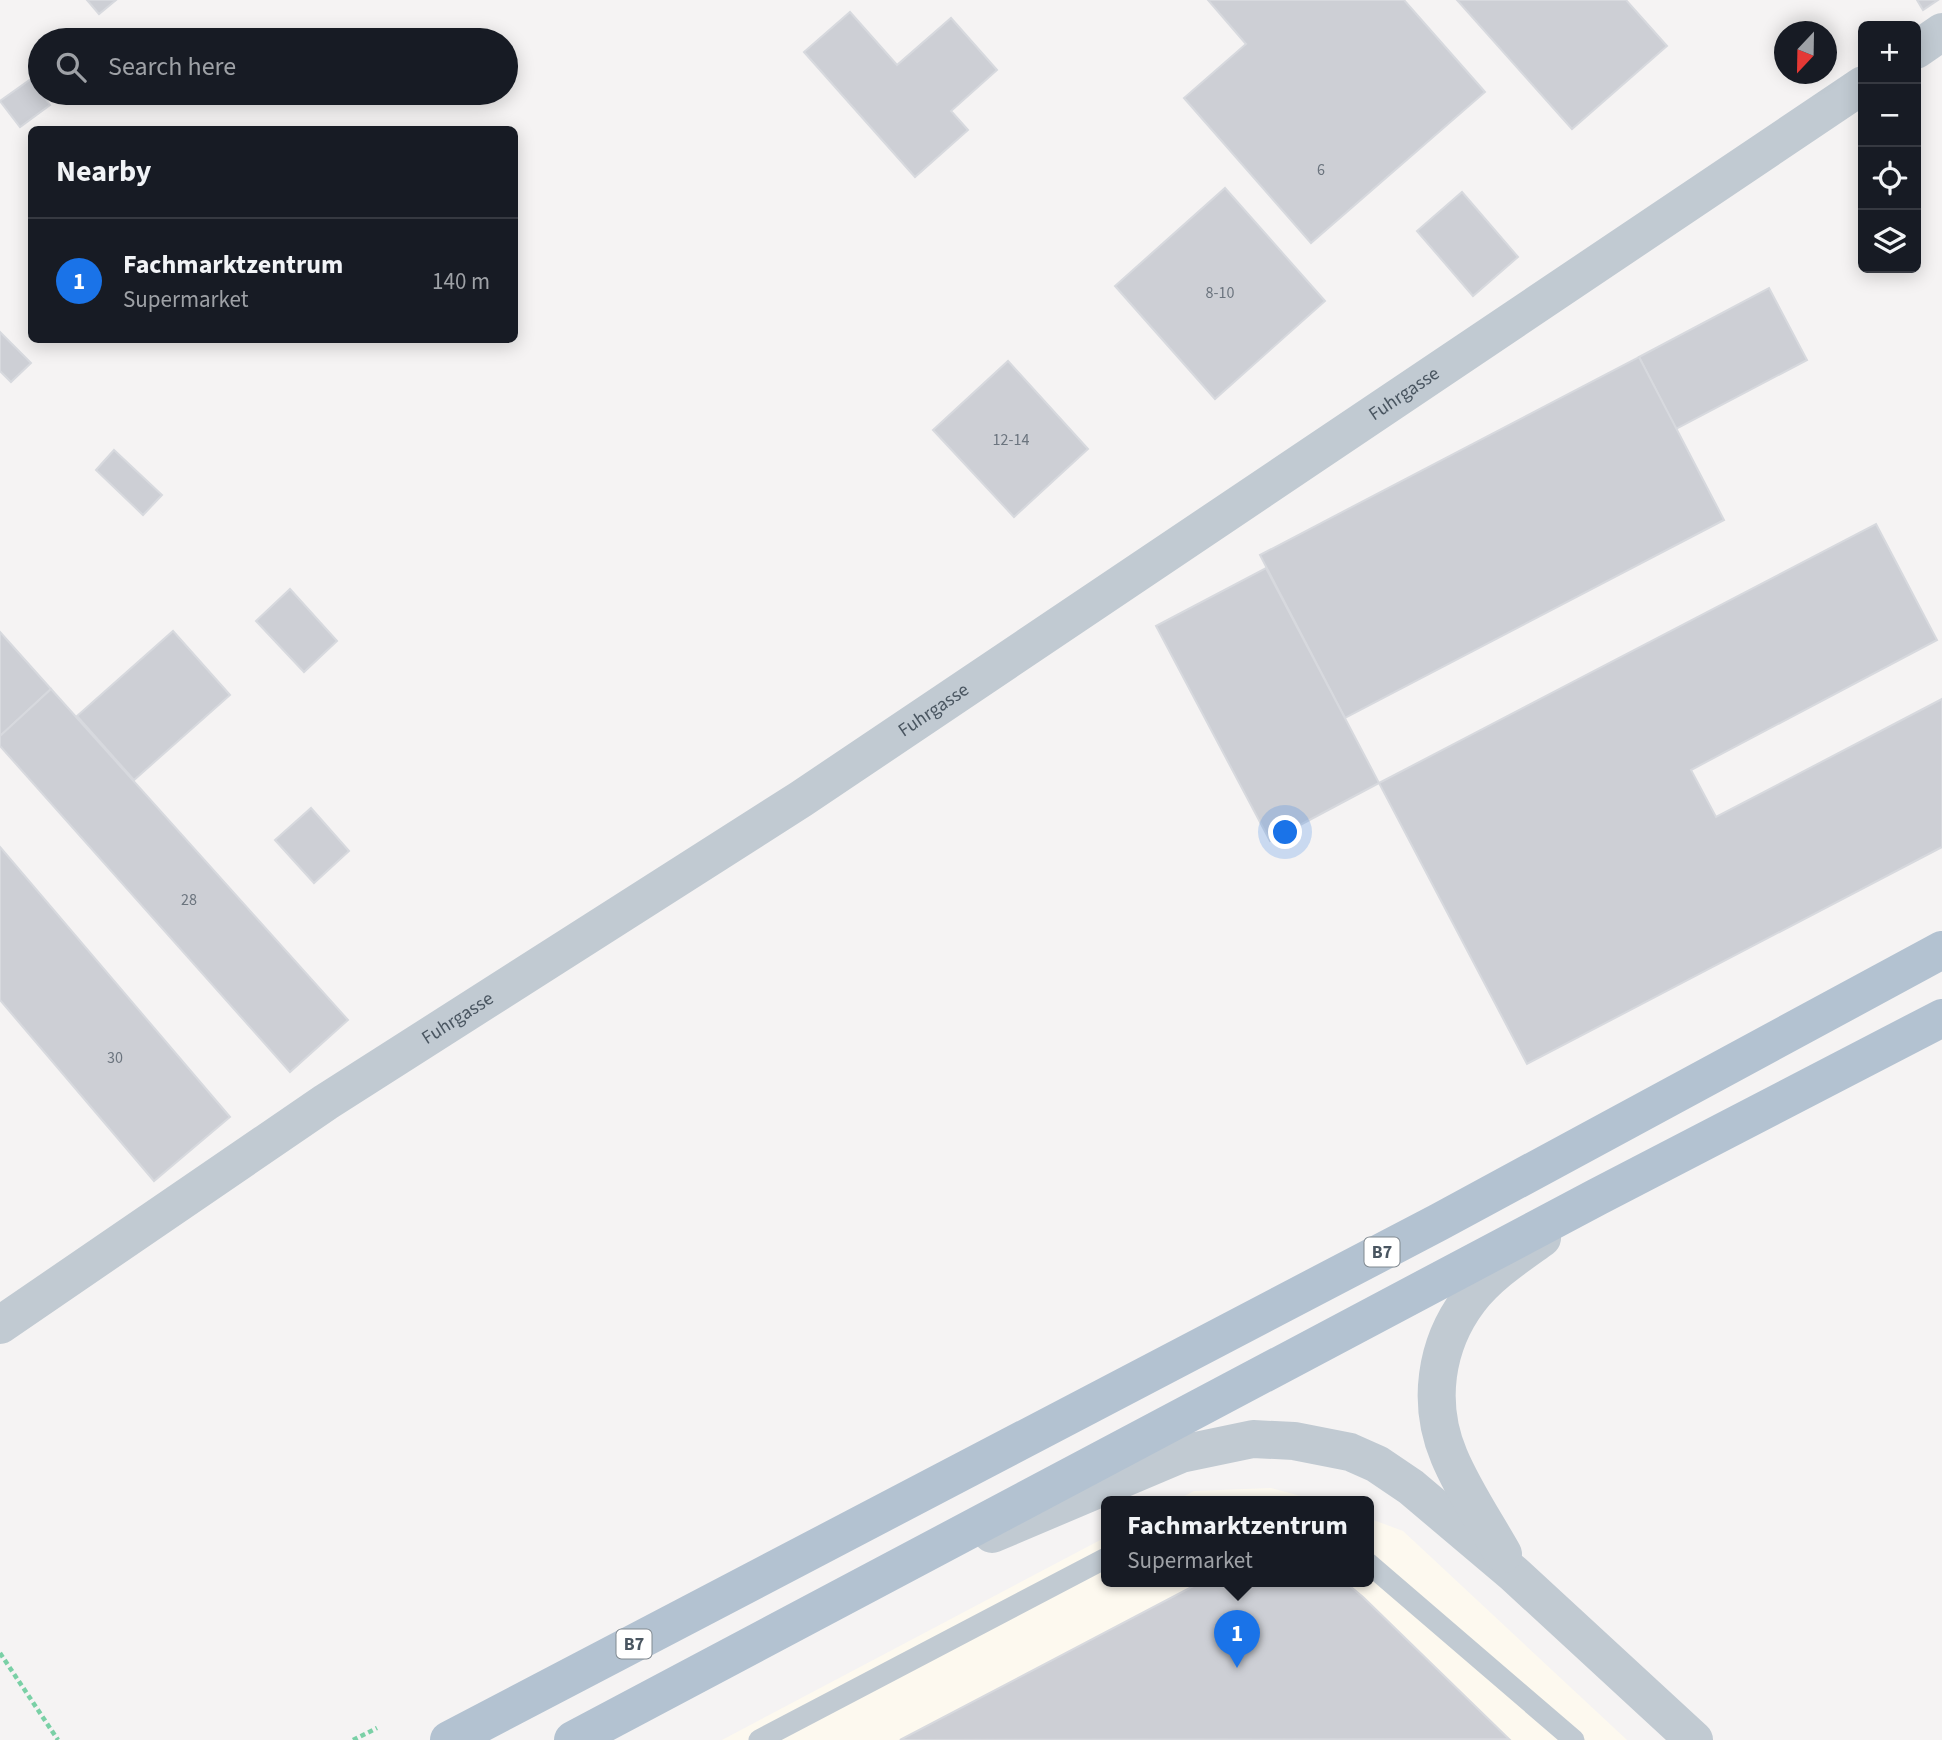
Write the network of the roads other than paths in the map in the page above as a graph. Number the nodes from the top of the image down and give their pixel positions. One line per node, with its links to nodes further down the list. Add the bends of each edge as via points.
1 (1942, 32): 2 (street)
2 (1921, 47)
3 (1858, 88): 7 (street, Fuhrgasse, via 801,799 326,1102)
4 (1942, 950): 12 (main road, B7, via 1439,1222)
5 (1942, 1018): 6 (main road)
6 (1597, 1197): 10 (street, via 1509,1262 1470,1299 1452,1326 1440,1358 1438,1425 1445,1446); 11 (main road)
7 (0, 1325)
8 (1101, 1561): 14 (lane)
9 (1374, 1568): 15 (lane)
10 (1514, 1574): 11 (street, via 1377,1464 1350,1452 1253,1439 1181,1454); 16 (street)
11 (833, 1603): 13 (main road)
12 (449, 1740)
13 (573, 1740)
14 (759, 1740)
15 (1574, 1740)
16 (1694, 1740)

